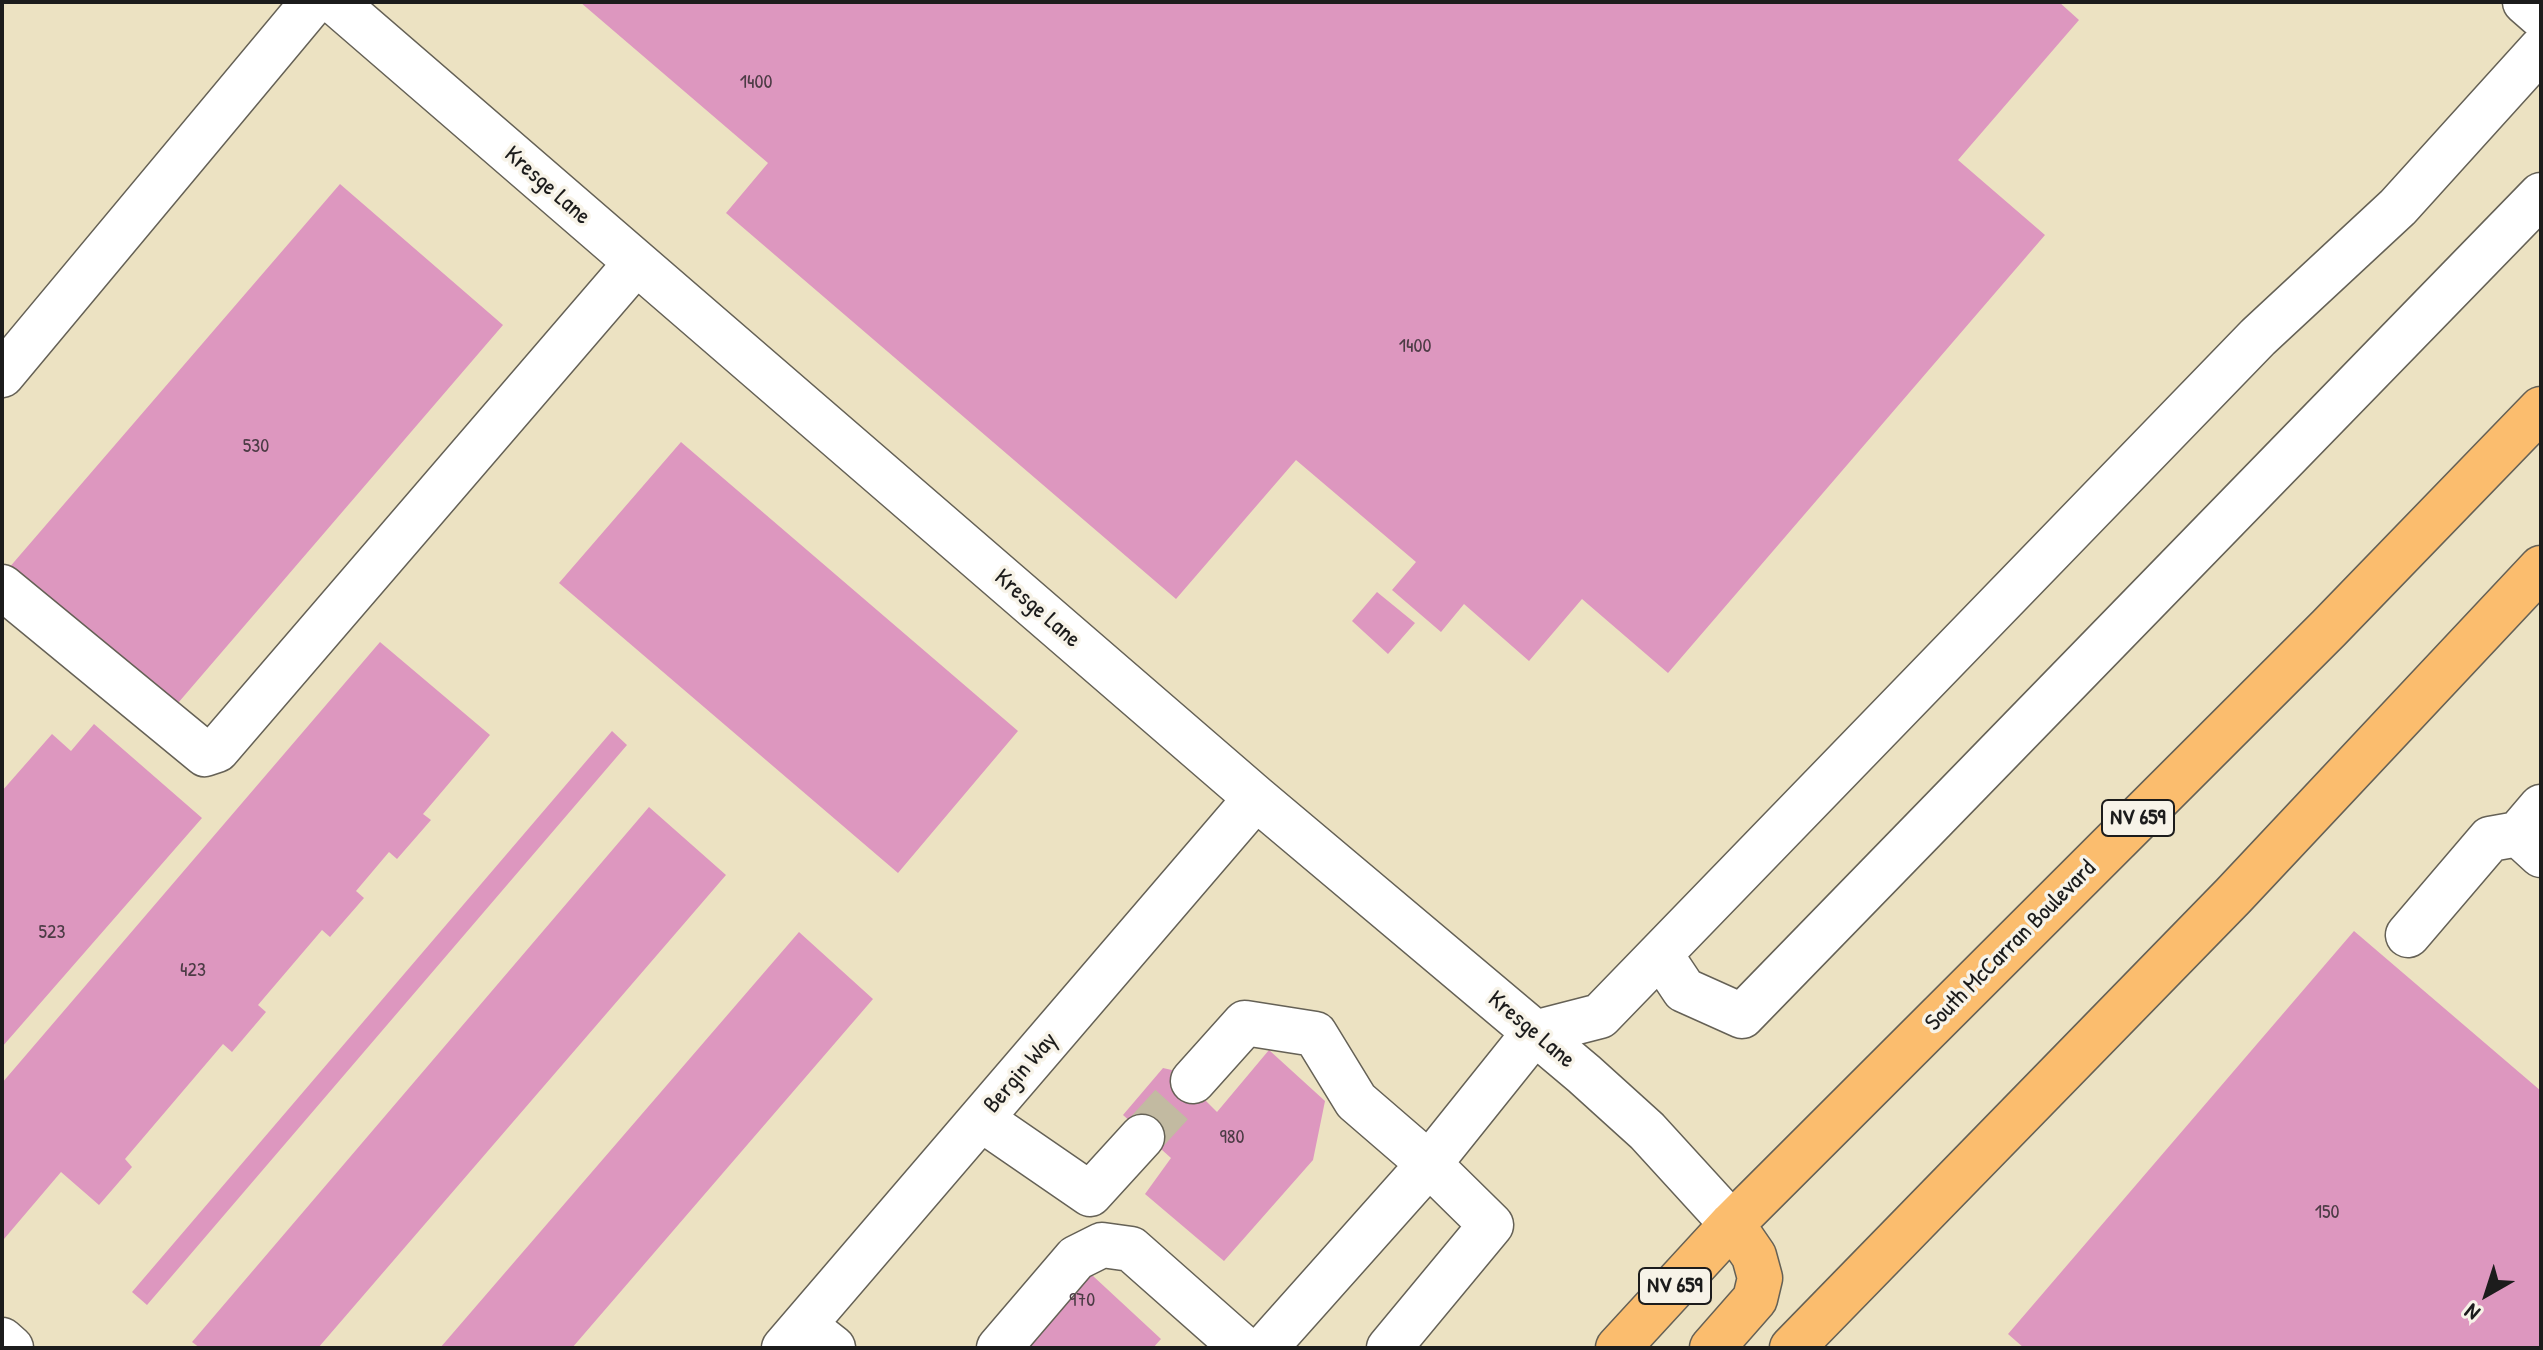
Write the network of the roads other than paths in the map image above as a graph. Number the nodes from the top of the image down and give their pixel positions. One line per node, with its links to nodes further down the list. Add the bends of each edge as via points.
1 (313, 2): 8 (street)
2 (335, 2): 7 (street, Kresge Lane)
3 (2525, 2): 4 (street)
4 (2541, 16)
5 (2541, 49): 15 (street, via 2398,207 2258,337)
6 (2541, 195): 15 (street, via 1742,1016 1684,990)
7 (636, 263): 11 (street, via 217,750 205,754); 12 (street, Kresge Lane)
8 (2, 375)
9 (2541, 409): 21 (main road, South McCarran Boulevard / NV 659)
10 (2541, 568): 31 (main road, via 2233,896)
11 (2, 587)
12 (1256, 798): 16 (street, Kresge Lane); 18 (street, Bergin Way)
13 (2533, 832): 14 (street, via 2490,839)
14 (2408, 935)
15 (1660, 954): 16 (street, via 1600,1016)
16 (1534, 1033): 20 (street); 21 (street, Kresge Lane, via 1647,1131)
17 (1193, 1081): 20 (street, via 1245,1023 1315,1034 1356,1101)
18 (981, 1119): 19 (street, via 1090,1194); 23 (street, Bergin Way)
19 (1142, 1137)
20 (1429, 1164): 27 (street); 28 (street, via 1491,1225)
21 (1732, 1224): 29 (main road, South McCarran Boulevard / NV 659); 30 (main road, via 1754,1256 1760,1278 1755,1299)
22 (2, 1340): 24 (street)
23 (807, 1340)
24 (11, 1348)
25 (999, 1348): 26 (street, via 1076,1258 1102,1245 1131,1249)
26 (1243, 1348)
27 (1265, 1348)
28 (1389, 1348)
29 (1618, 1348)
30 (1712, 1348)
31 (1792, 1348): 32 (street)
32 (1802, 1348)

